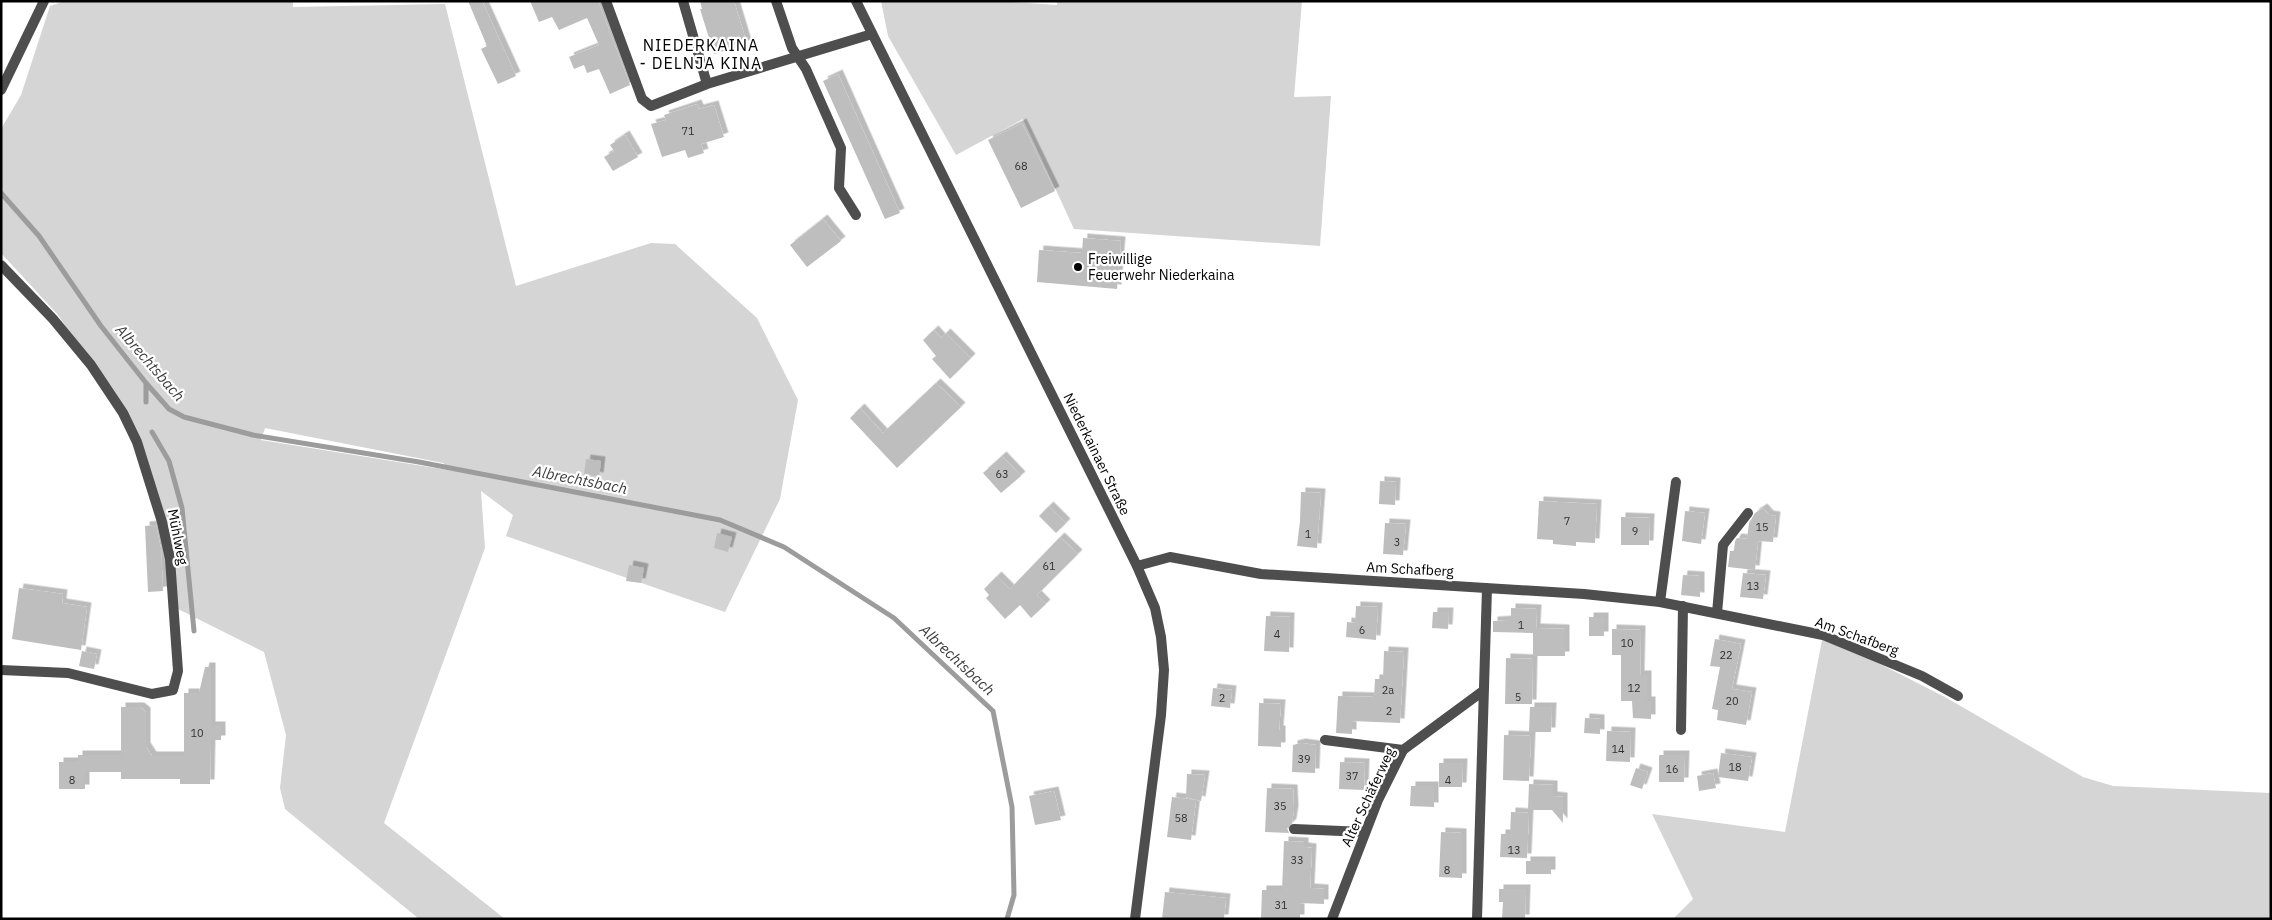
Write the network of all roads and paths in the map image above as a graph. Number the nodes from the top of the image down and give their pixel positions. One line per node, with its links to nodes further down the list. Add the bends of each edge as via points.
1 (44, 1): 9 (street)
2 (606, 1): 8 (street, via 642,99 651,106)
3 (683, 1): 8 (street)
4 (776, 1): 7 (street)
5 (856, 1): 6 (street, Niederkainaer Straße)
6 (872, 34): 7 (street); 14 (street, Niederkainaer Straße)
7 (798, 58): 8 (street); 10 (street, via 841,148 839,188)
8 (707, 84)
9 (1, 90)
10 (856, 215)
11 (1, 265): 19 (street, Mühlweg, via 53,319 91,365 123,413 137,442 170,559 178,671 173,690 152,694 68,673)
12 (1676, 482): 16 (street)
13 (1748, 512): 18 (street, via 1723,546)
14 (1138, 566): 15 (street, Am Schafberg, via 1170,557 1261,574); 27 (street, Niederkainaer Straße, via 1154,608 1164,670)
15 (1487, 588): 16 (street, Am Schafberg); 20 (street)
16 (1660, 602): 17 (street, Am Schafberg)
17 (1682, 606): 18 (street, Am Schafberg); 22 (street)
18 (1717, 612): 21 (street, Am Schafberg, via 1823,635 1922,676)
19 (1, 670)
20 (1483, 691): 24 (street, Alter Schäferweg); 29 (street)
21 (1958, 696)
22 (1681, 730)
23 (1325, 740): 24 (street)
24 (1403, 750): 26 (street, Alter Schäferweg)
25 (1294, 829): 26 (street)
26 (1365, 832): 28 (street, Alter Schäferweg)
27 (1135, 919)
28 (1332, 919)
29 (1478, 919)

